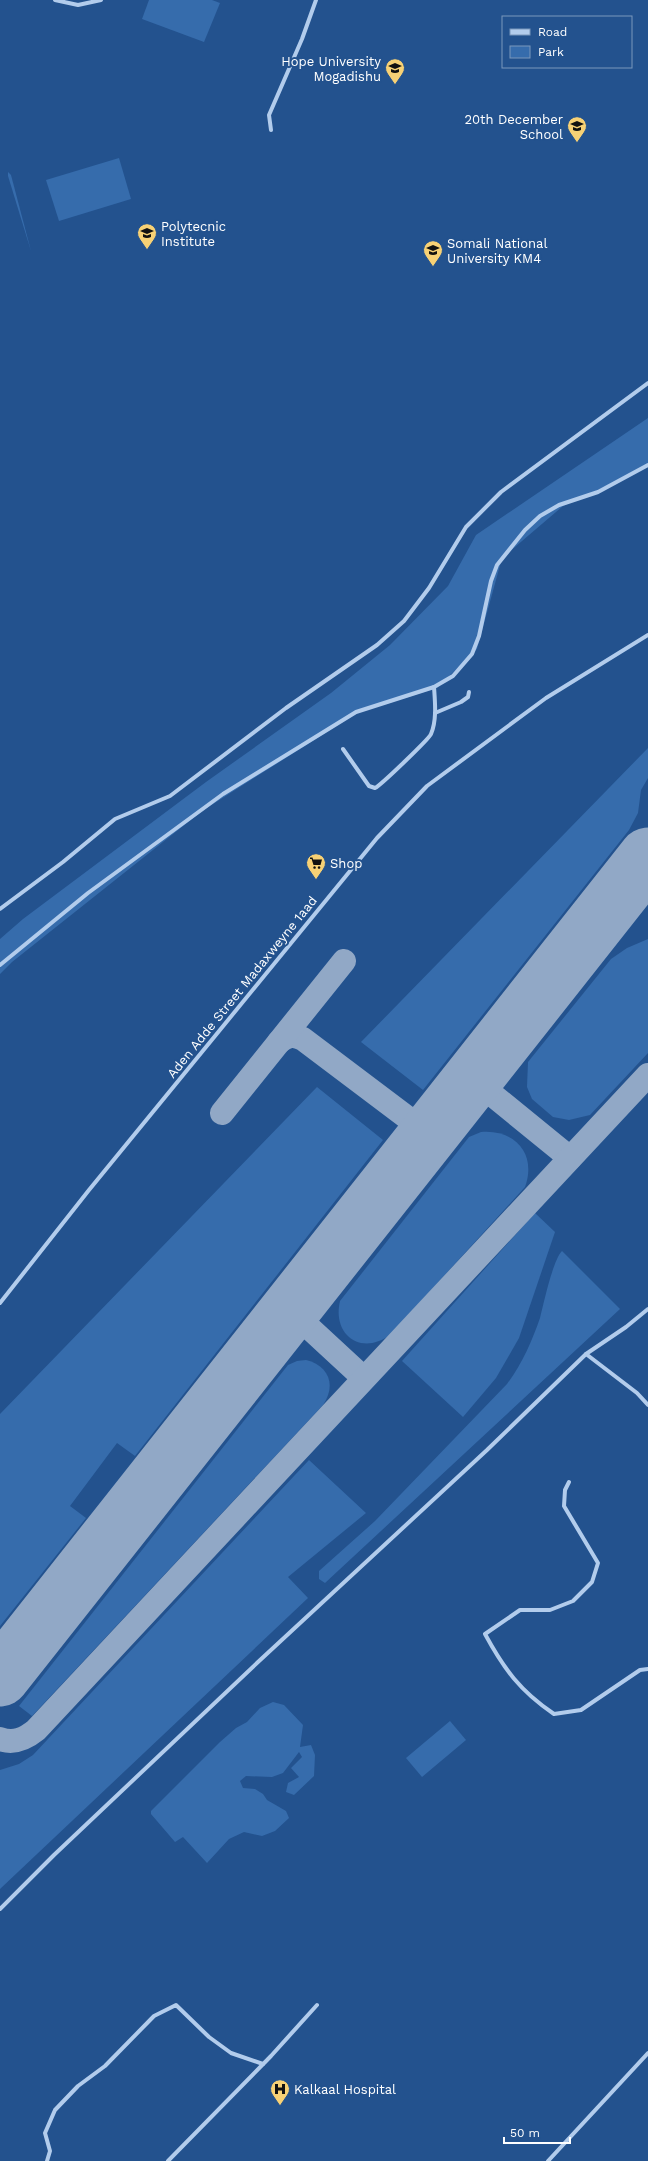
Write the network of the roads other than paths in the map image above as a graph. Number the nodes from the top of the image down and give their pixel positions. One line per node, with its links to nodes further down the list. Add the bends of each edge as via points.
1 (55, 0): 2 (street, via 78,5)
2 (101, 0)
3 (316, 0): 4 (street, via 269,115)
4 (271, 130)
5 (648, 383): 12 (street, via 501,492 466,527 429,588 404,621 377,645 286,708 170,796 115,819)
6 (648, 465): 8 (street, via 598,492 560,505 540,516 525,530 510,546 493,576 479,636 472,654 453,676)
7 (648, 635): 14 (street, Aden Adde Street Madaxweyne 1aad, via 546,698 433,782 382,833)
8 (434, 687): 10 (street); 13 (street, via 356,712 223,794 94,888)
9 (469, 692): 10 (street, via 468,697 461,702)
10 (435, 712): 11 (street, via 431,735 375,788 368,786)
11 (343, 749)
12 (0, 910)
13 (0, 965)
14 (0, 1303)
15 (648, 1309): 16 (street)
16 (586, 1354): 17 (street, via 637,1392); 20 (street, via 487,1450 59,1850)
17 (648, 1405)
18 (569, 1482): 19 (street, via 565,1490 564,1506 598,1563 592,1582 573,1601 550,1610 520,1610 485,1634 502,1665 532,1699 554,1714 582,1710 640,1670)
19 (648, 1669)
20 (0, 1909)
21 (317, 2005): 23 (street)
22 (648, 2053): 26 (street)
23 (263, 2064): 24 (street, via 231,2053 209,2037 176,2005 154,2016 105,2066 78,2086 55,2110 46,2133 50,2151); 25 (street)
24 (47, 2161)
25 (168, 2161)
26 (548, 2161)

